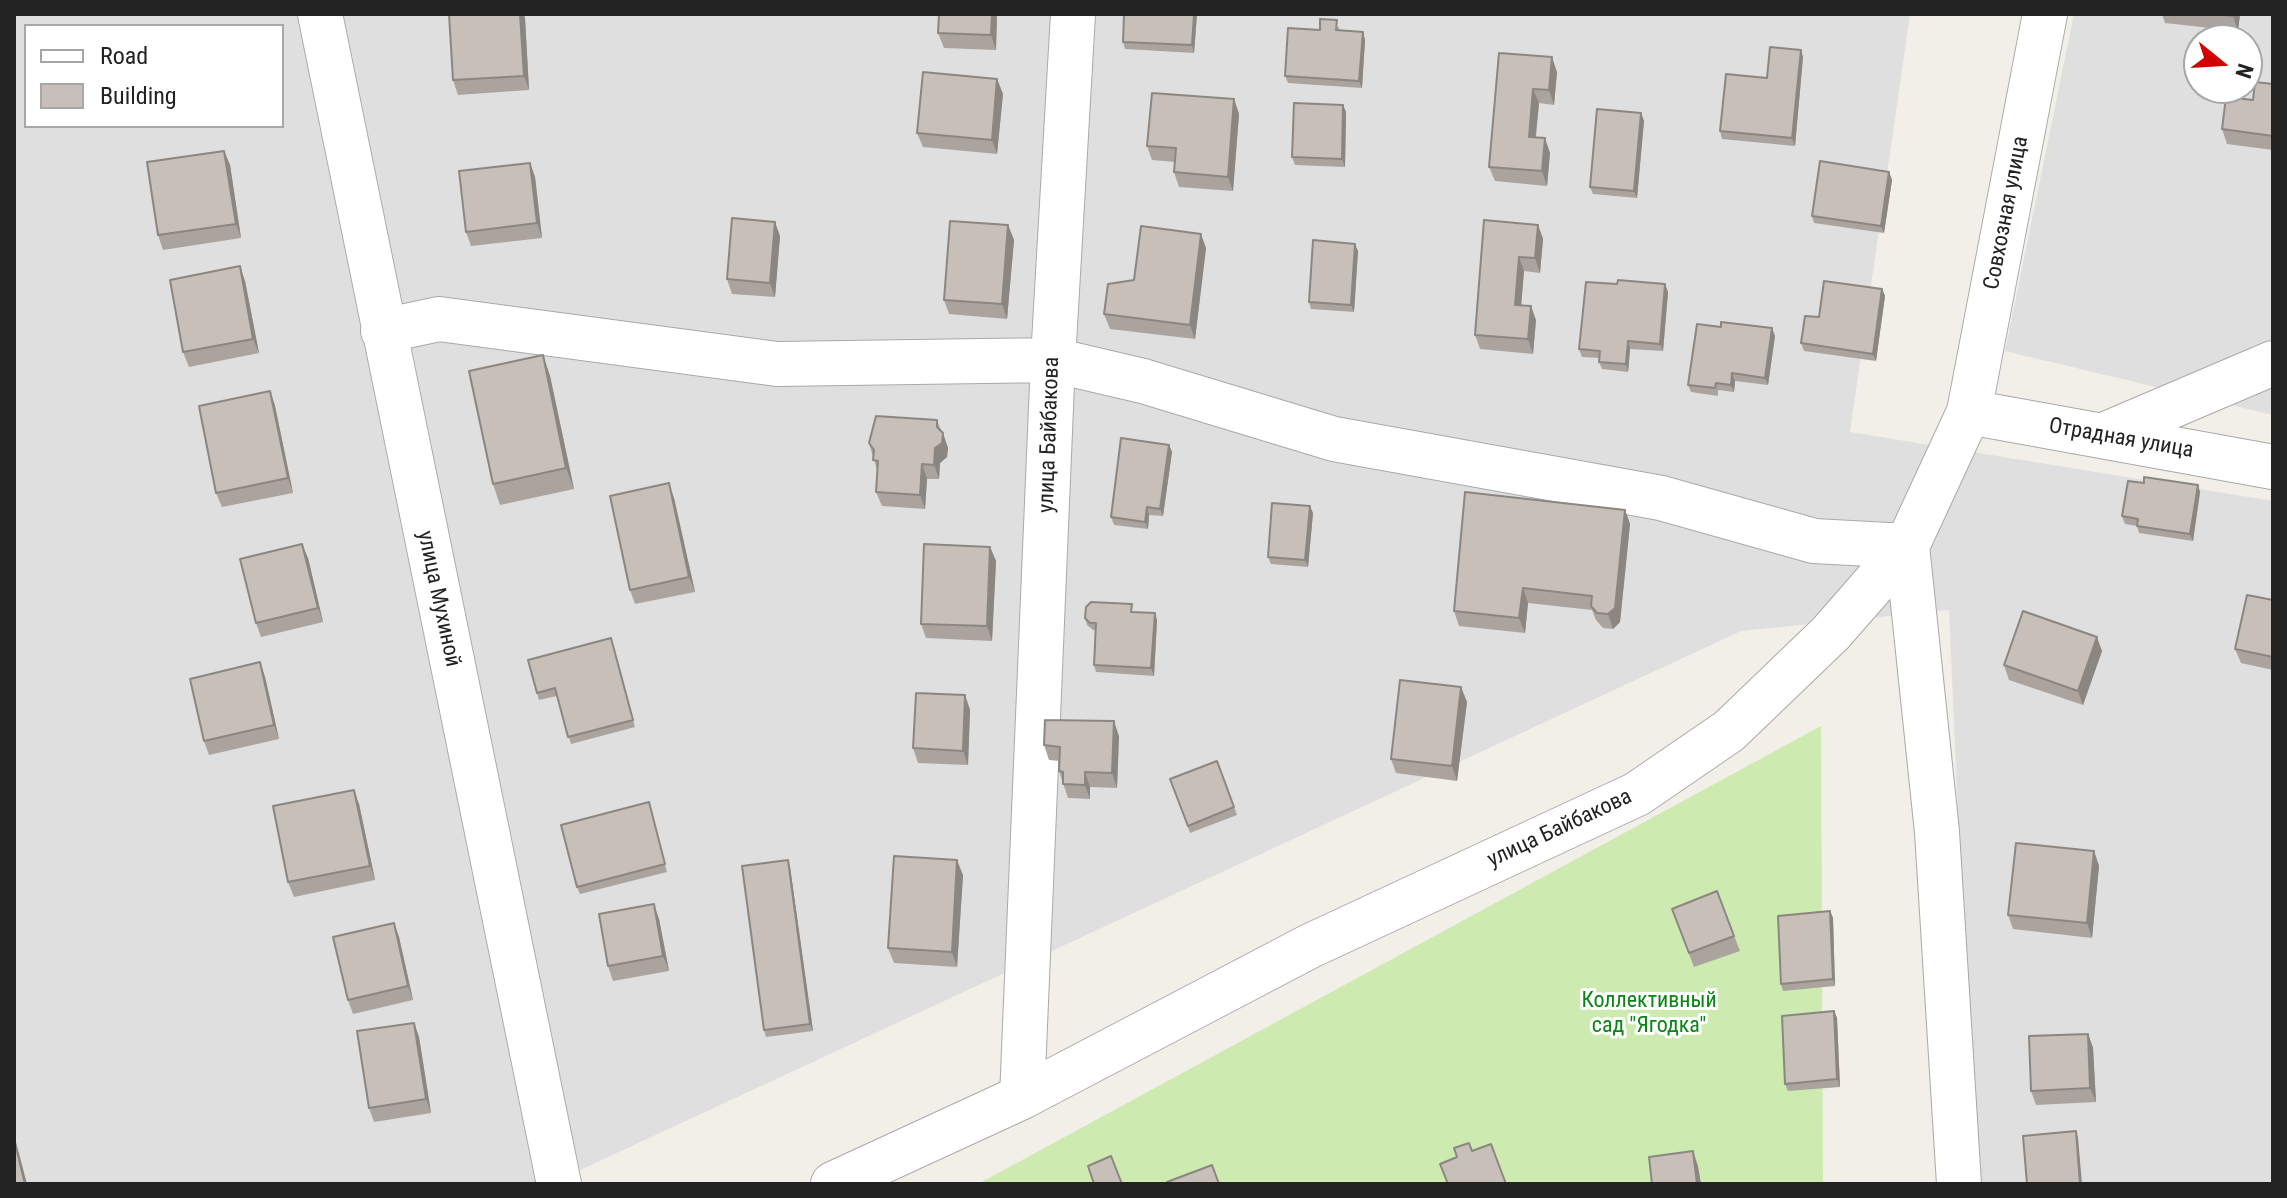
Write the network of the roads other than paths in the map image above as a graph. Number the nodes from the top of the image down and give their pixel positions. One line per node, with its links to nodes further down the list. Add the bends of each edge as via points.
1 (320, 14): 4 (street, улица Мухиной)
2 (1073, 14): 5 (street, улица Байбакова)
3 (2045, 14): 7 (street, Совхозная улица)
4 (383, 331): 5 (street, via 439,319 777,364); 12 (street, улица Мухиной)
5 (1053, 360): 10 (street, via 1143,381 1334,439 1661,498 1814,541); 11 (street, улица Байбакова)
6 (2273, 363): 8 (street)
7 (1969, 412): 8 (street, Отрадная улица); 10 (street, улица Байбакова)
8 (2104, 435): 9 (street, Отрадная улица)
9 (2273, 467)
10 (1907, 546): 11 (street, улица Байбакова, via 1831,633 1729,731 1637,794 1310,946); 14 (street, via 1937,832)
11 (1022, 1097): 13 (street, улица Байбакова)
12 (559, 1184)
13 (833, 1184)
14 (1959, 1184)

